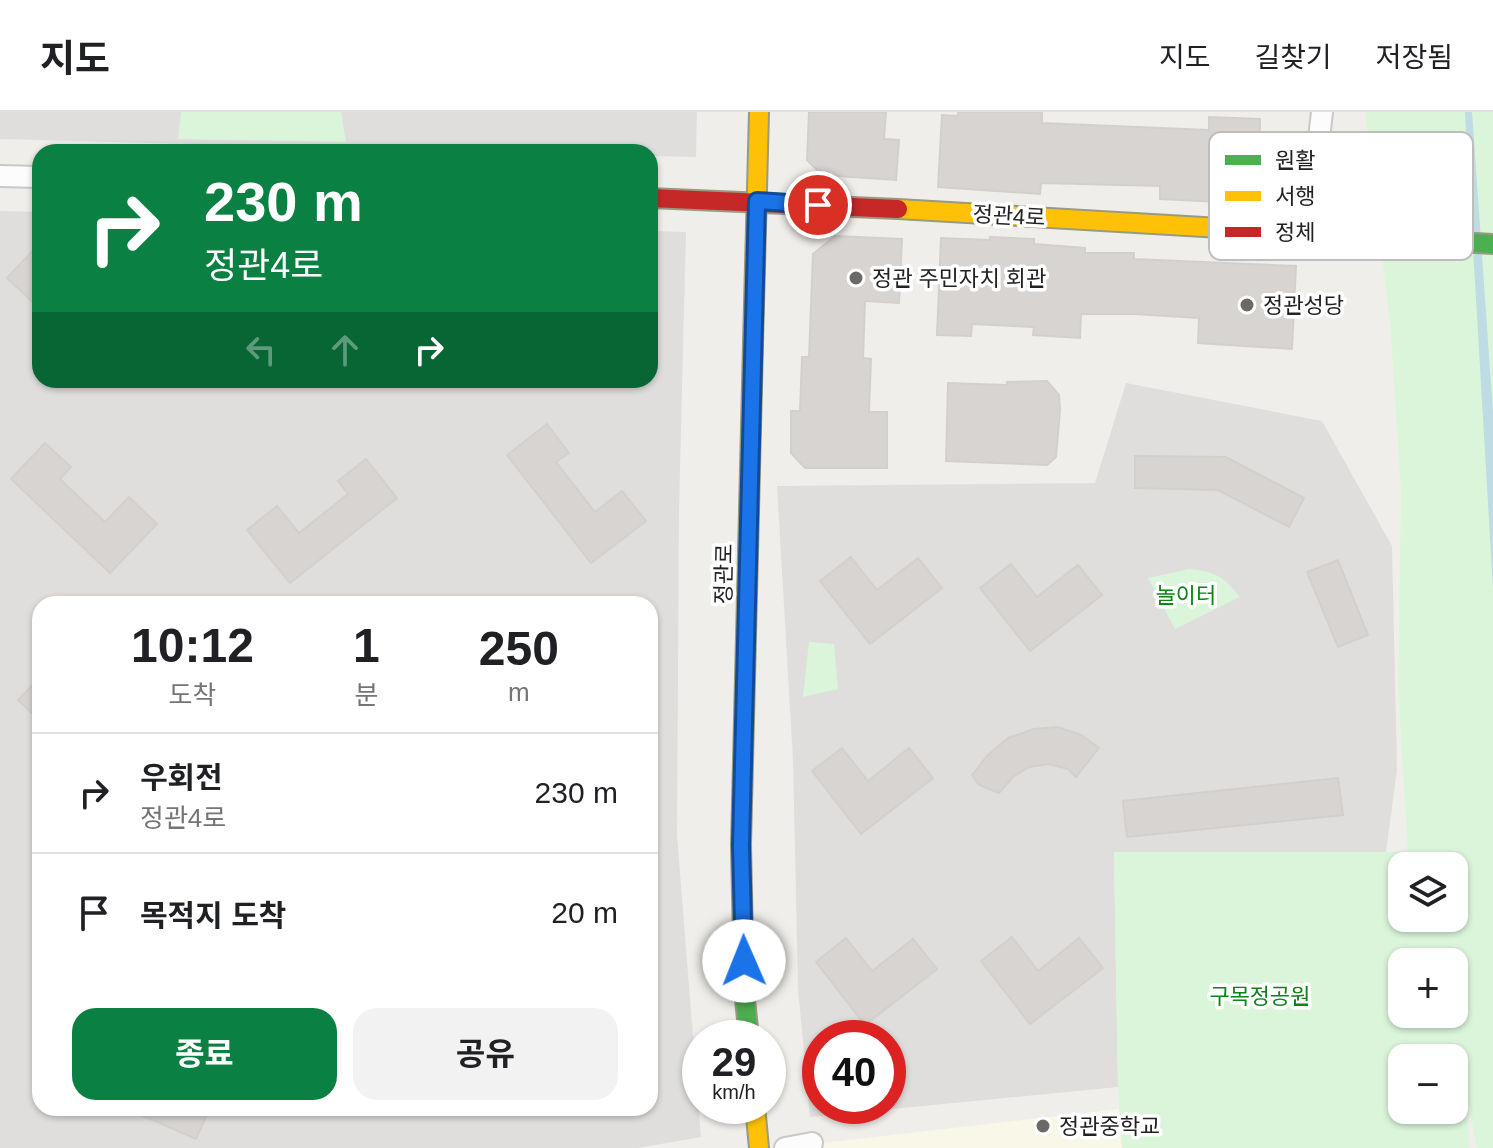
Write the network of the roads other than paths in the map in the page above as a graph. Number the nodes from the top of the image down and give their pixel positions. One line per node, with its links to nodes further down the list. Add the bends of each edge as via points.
1 (759, 112): 7 (street, 정관로)
2 (1322, 112): 3 (street)
3 (1320, 132)
4 (0, 176): 5 (street)
5 (32, 177)
6 (658, 198): 7 (street, 정관4로)
7 (757, 201): 8 (street, 정관4로); 11 (street, 정관로, via 741,845)
8 (1209, 228)
9 (1473, 243): 10 (street, 정관4로)
10 (1493, 244)
11 (747, 1020)
12 (757, 1124): 14 (street)
13 (812, 1143): 15 (street)
14 (759, 1148)
15 (785, 1148)

